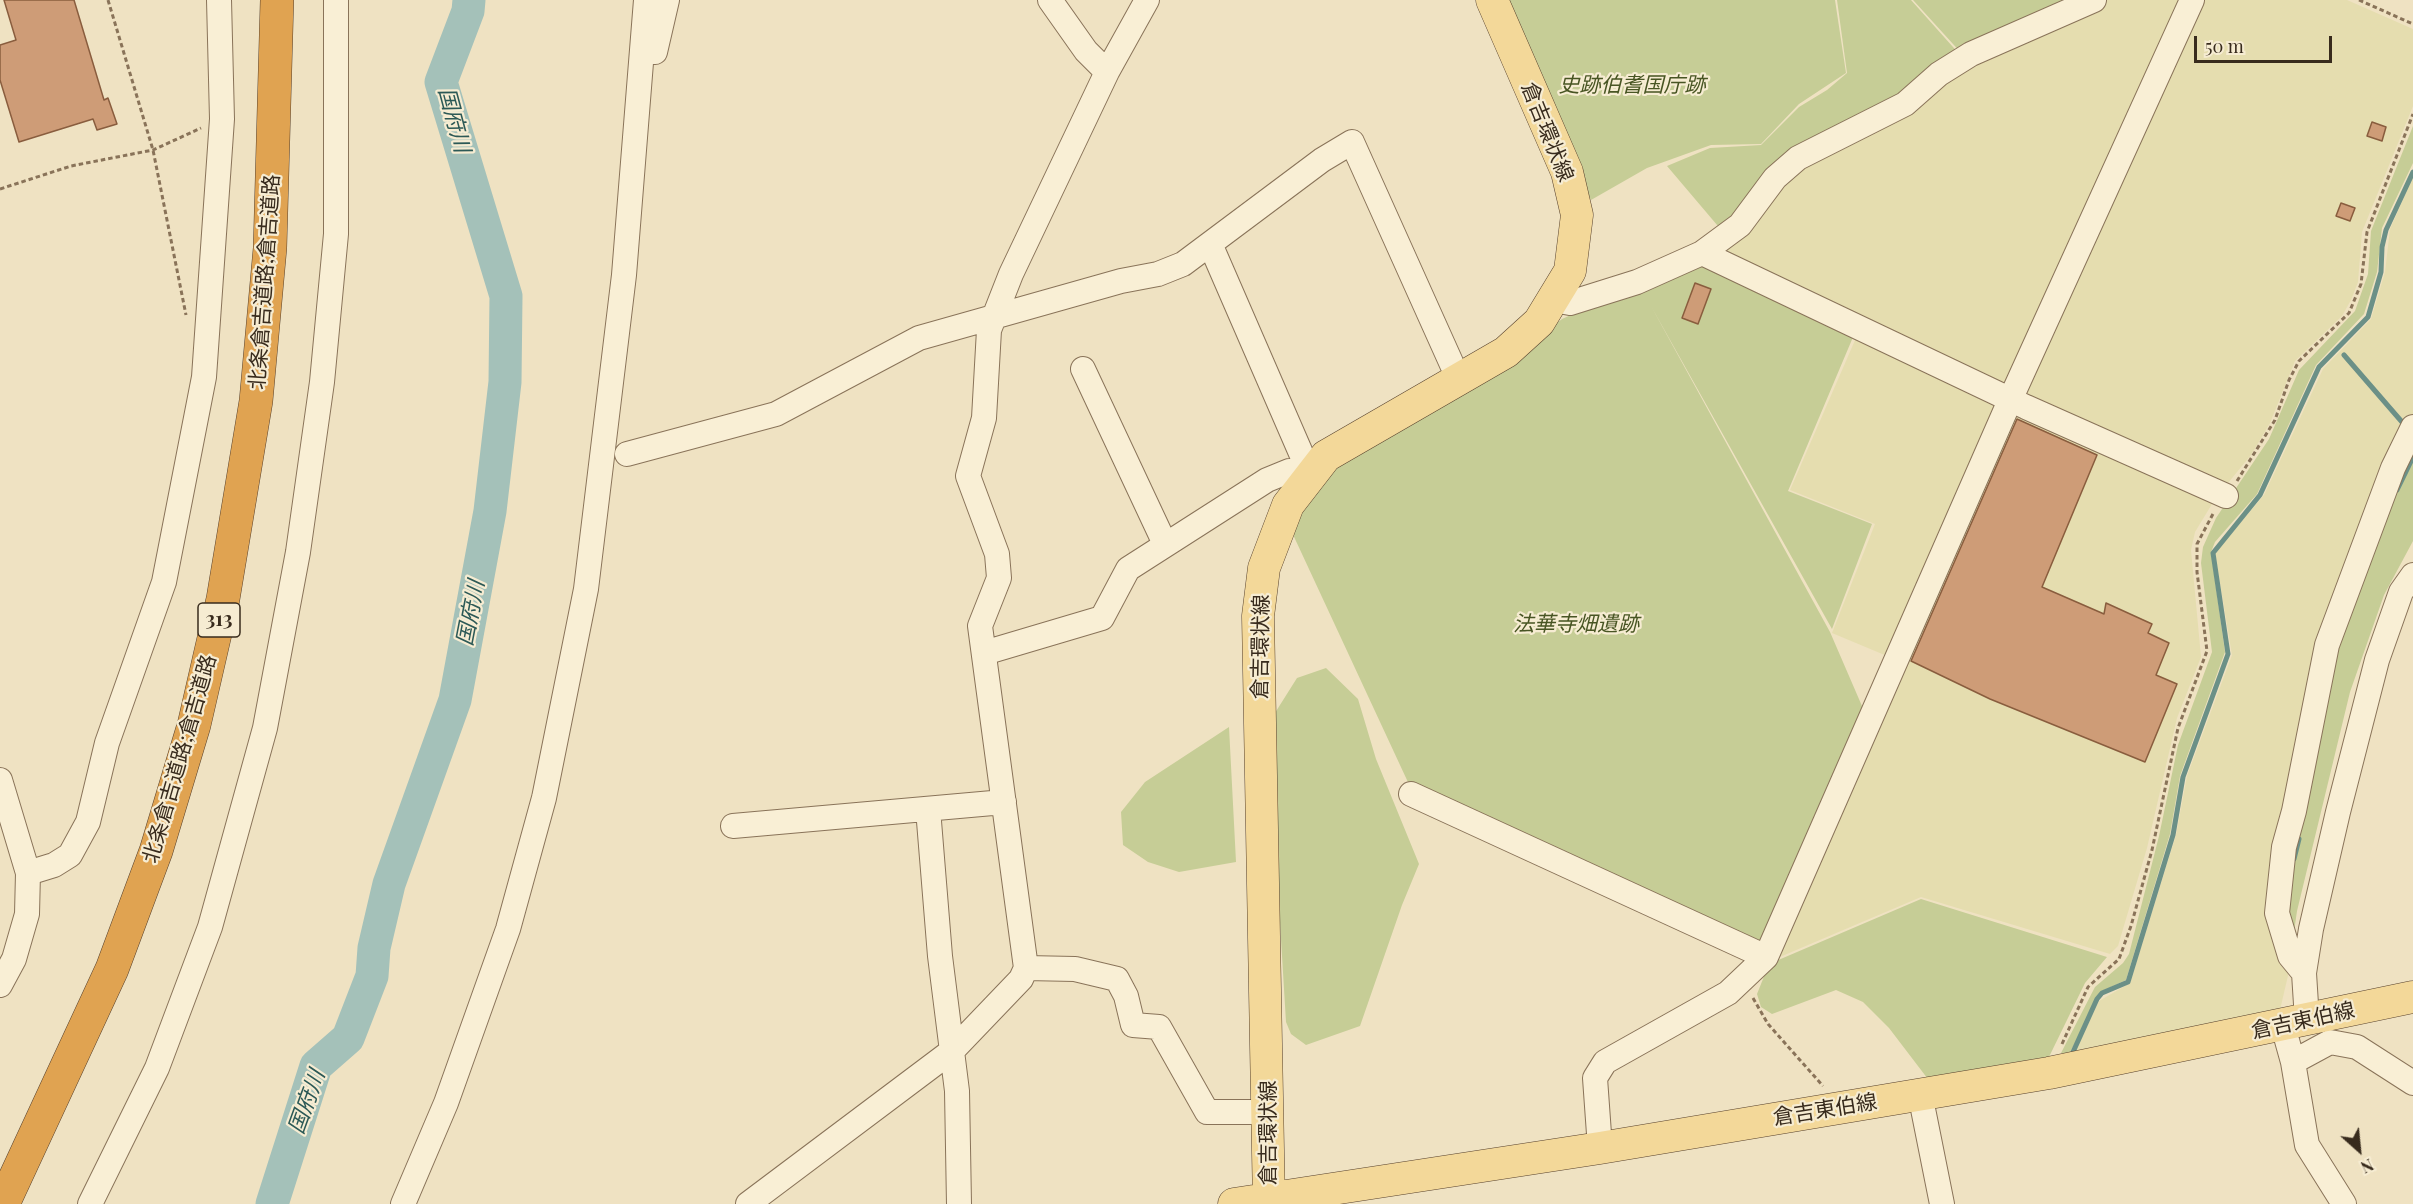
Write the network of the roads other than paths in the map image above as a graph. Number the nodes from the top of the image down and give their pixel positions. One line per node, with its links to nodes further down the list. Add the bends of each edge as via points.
1 (219, 0): 33 (street, via 222,119 204,376 164,582 107,743 88,822 70,855)
2 (261, 0): 46 (highway, 北条倉吉道路;倉吉道路 / 313, via 253,256 239,399 208,596 177,722 140,847 96,963)
3 (277, 0): 48 (highway, 北条倉吉道路;倉吉道路 / 313, via 270,248 256,401 223,599 194,725 156,851 112,969)
4 (336, 0): 49 (street, via 336,234 322,382 298,552 265,728 210,927 157,1068)
5 (646, 0): 13 (street)
6 (667, 0): 13 (street, via 654,54)
7 (1050, 0): 12 (street, via 1086,51)
8 (1147, 0): 12 (street)
9 (1492, 0): 16 (main road, 倉吉環状線, via 1567,172 1577,215 1570,271)
10 (2094, 0): 15 (street, via 1971,54 1939,74 1905,105 1798,158 1775,178 1740,225)
11 (2192, 0): 20 (street)
12 (1107, 72): 17 (street)
13 (639, 80): 50 (street, via 624,275 586,589 544,798 508,929 446,1103)
14 (1211, 246): 17 (street, via 1158,274); 19 (street, via 1322,160 1352,142); 23 (street)
15 (1702, 253): 16 (street, via 1637,282 1570,303); 20 (street)
16 (1554, 300): 23 (main road, 倉吉環状線, via 1539,322 1506,352 1326,456)
17 (994, 318): 22 (street, via 919,338 776,414); 27 (street, via 989,330 984,418 968,476 997,554 999,578 980,626)
18 (1083, 369): 25 (street)
19 (1454, 369)
20 (2011, 398): 24 (street); 34 (street)
21 (2413, 427): 36 (street, via 2393,468 2327,645 2284,847 2277,913 2290,956)
22 (627, 454)
23 (1310, 474): 25 (street, via 1289,471 1267,480); 44 (main road, 倉吉環状線, via 1288,505 1264,568 1258,616)
24 (2226, 496)
25 (1165, 544): 27 (street, via 1128,568 1102,618)
26 (2413, 575): 36 (street, via 2401,592 2377,660 2313,919)
27 (984, 653): 30 (street)
28 (0, 780): 33 (street)
29 (1411, 794): 34 (street)
30 (1004, 802): 31 (street); 35 (street)
31 (928, 809): 32 (street); 40 (street, via 940,956)
32 (733, 826)
33 (28, 873): 37 (street, via 27,914 14,959)
34 (1766, 957): 45 (street, via 1728,993 1605,1062 1595,1078)
35 (1026, 968): 40 (street, via 1021,979); 44 (street, via 1075,969 1117,979 1133,1025 1159,1027 1207,1112)
36 (2304, 973): 39 (street)
37 (0, 985)
38 (2413, 997): 39 (main road, 倉吉東伯線)
39 (2295, 1023): 41 (street); 43 (main road, 倉吉東伯線, via 2049,1073)
40 (953, 1050): 51 (street); 52 (street)
41 (2293, 1062): 42 (street, via 2330,1042 2357,1047); 55 (street, via 2307,1145)
42 (2413, 1083)
43 (1920, 1094): 45 (main road, 倉吉東伯線); 54 (street)
44 (1269, 1112): 47 (main road, 倉吉環状線)
45 (1600, 1148): 47 (main road, 倉吉東伯線)
46 (0, 1168)
47 (1269, 1201): 53 (main road, 倉吉東伯線)
48 (3, 1204)
49 (90, 1204)
50 (403, 1204)
51 (748, 1204)
52 (959, 1204)
53 (1234, 1204)
54 (1942, 1204)
55 (2344, 1204)

